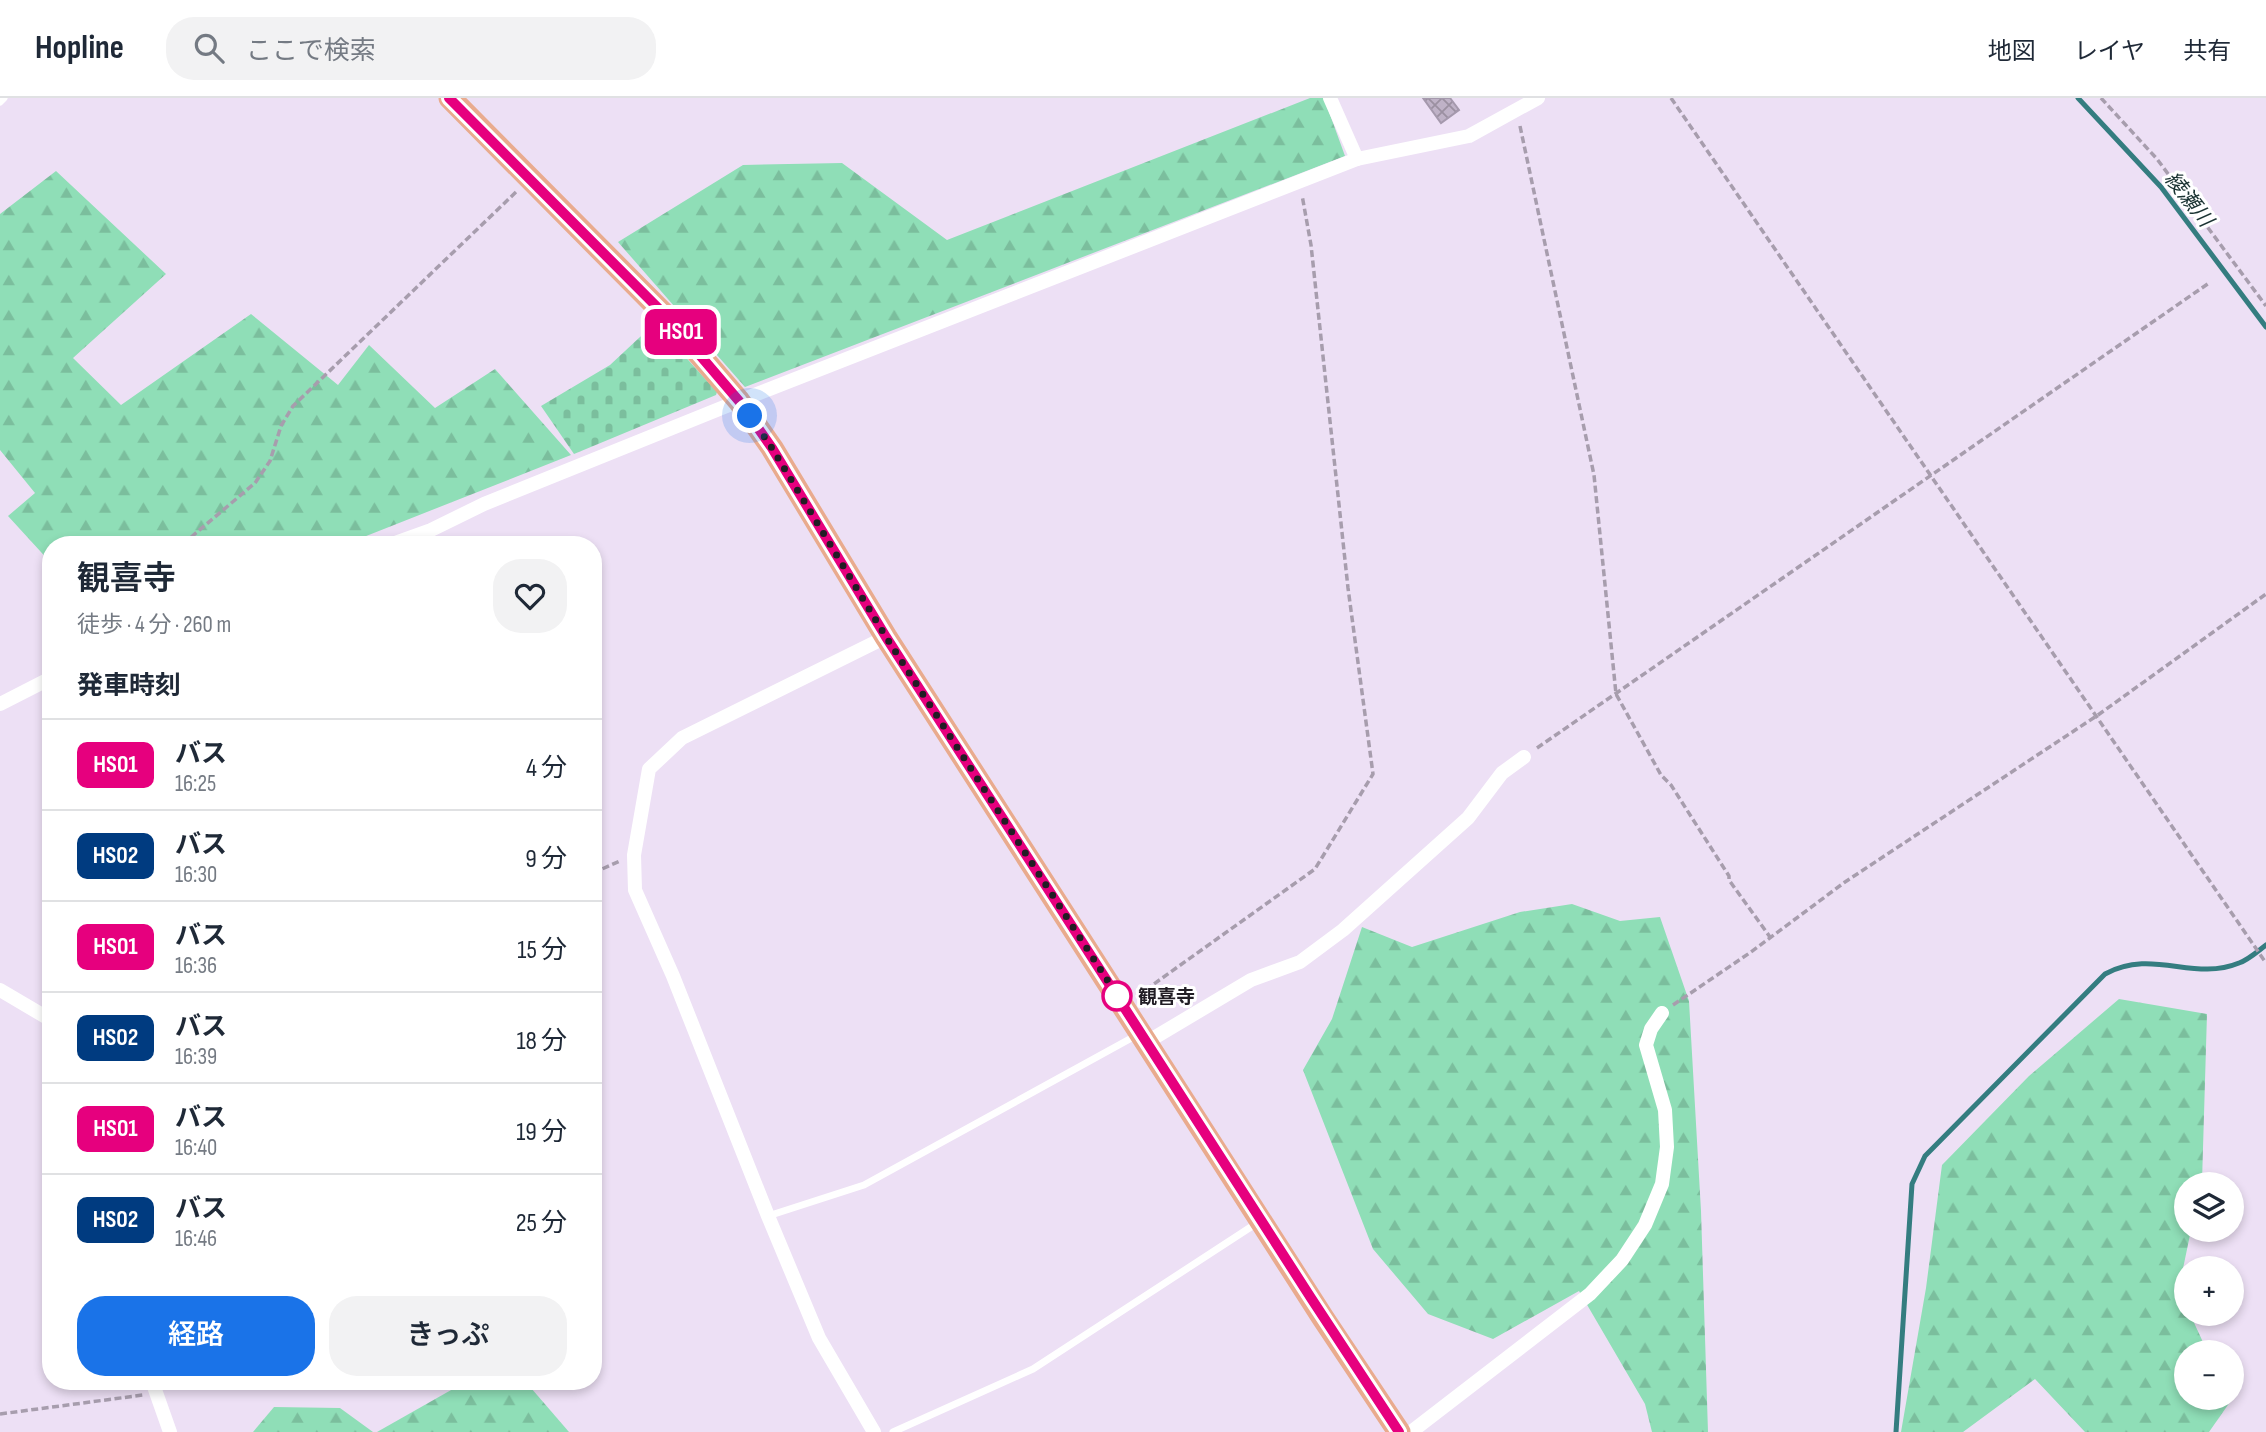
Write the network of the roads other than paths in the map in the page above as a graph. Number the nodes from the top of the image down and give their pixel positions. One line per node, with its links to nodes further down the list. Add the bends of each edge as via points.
1 (4, 98): 5 (lane)
2 (450, 98): 7 (main road, via 669,319)
3 (1330, 98): 6 (street)
4 (1538, 98): 6 (street, via 1469,136)
5 (0, 102)
6 (1357, 159): 7 (street)
7 (739, 401): 8 (street); 9 (main road)
8 (414, 536)
9 (886, 637): 16 (main road); 17 (street, via 682,738 649,769 634,855 635,890)
10 (42, 683): 11 (street)
11 (0, 704)
12 (1524, 757): 16 (street, via 1502,773 1468,818 1343,930 1300,962 1251,980)
13 (0, 990): 15 (street)
14 (1662, 1013): 24 (street, via 1646,1045 1665,1111 1667,1147 1662,1184 1645,1225 1622,1260 1590,1294)
15 (42, 1015)
16 (1144, 1037): 17 (lane, via 864,1185); 18 (main road)
17 (768, 1216): 21 (street, via 819,1338)
18 (1261, 1220): 22 (lane, via 1033,1369); 23 (main road)
19 (155, 1390): 20 (street)
20 (170, 1432)
21 (874, 1432)
22 (893, 1432)
23 (1399, 1432)
24 (1411, 1432)

